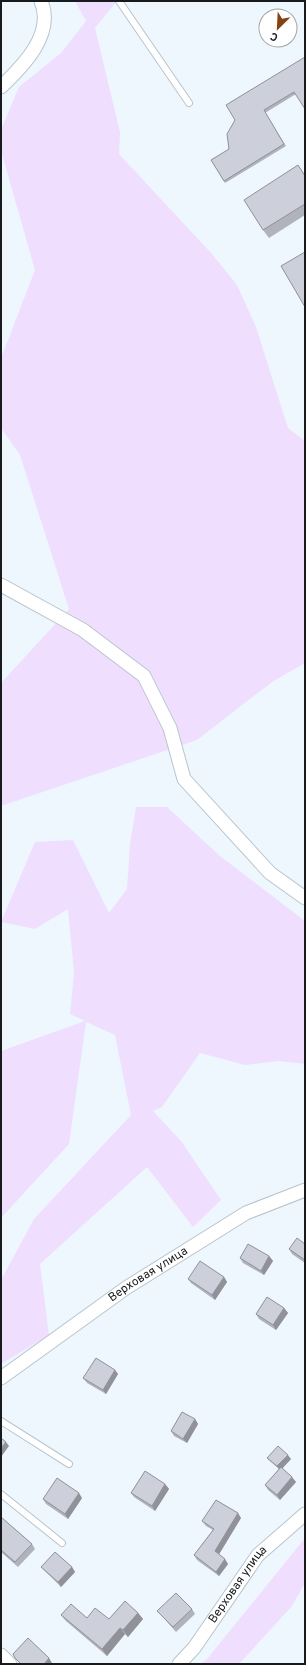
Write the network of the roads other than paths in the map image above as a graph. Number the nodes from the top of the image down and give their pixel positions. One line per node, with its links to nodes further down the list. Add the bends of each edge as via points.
1 (41, 1): 3 (street, via 43,26 37,45 28,59)
2 (119, 1): 4 (lane)
3 (1, 87)
4 (189, 103)
5 (1, 585): 6 (street, via 83,630 144,676 170,728 184,779 270,873)
6 (305, 898)
7 (305, 1190): 8 (street, Верховая улица, via 246,1213 126,1288)
8 (1, 1378)
9 (1, 1421): 10 (lane)
10 (69, 1464)
11 (1, 1494): 13 (lane)
12 (305, 1514): 16 (street, Верховая улица, via 258,1555 194,1648)
13 (62, 1543)
14 (1, 1655): 15 (street)
15 (10, 1664)
16 (179, 1664)

